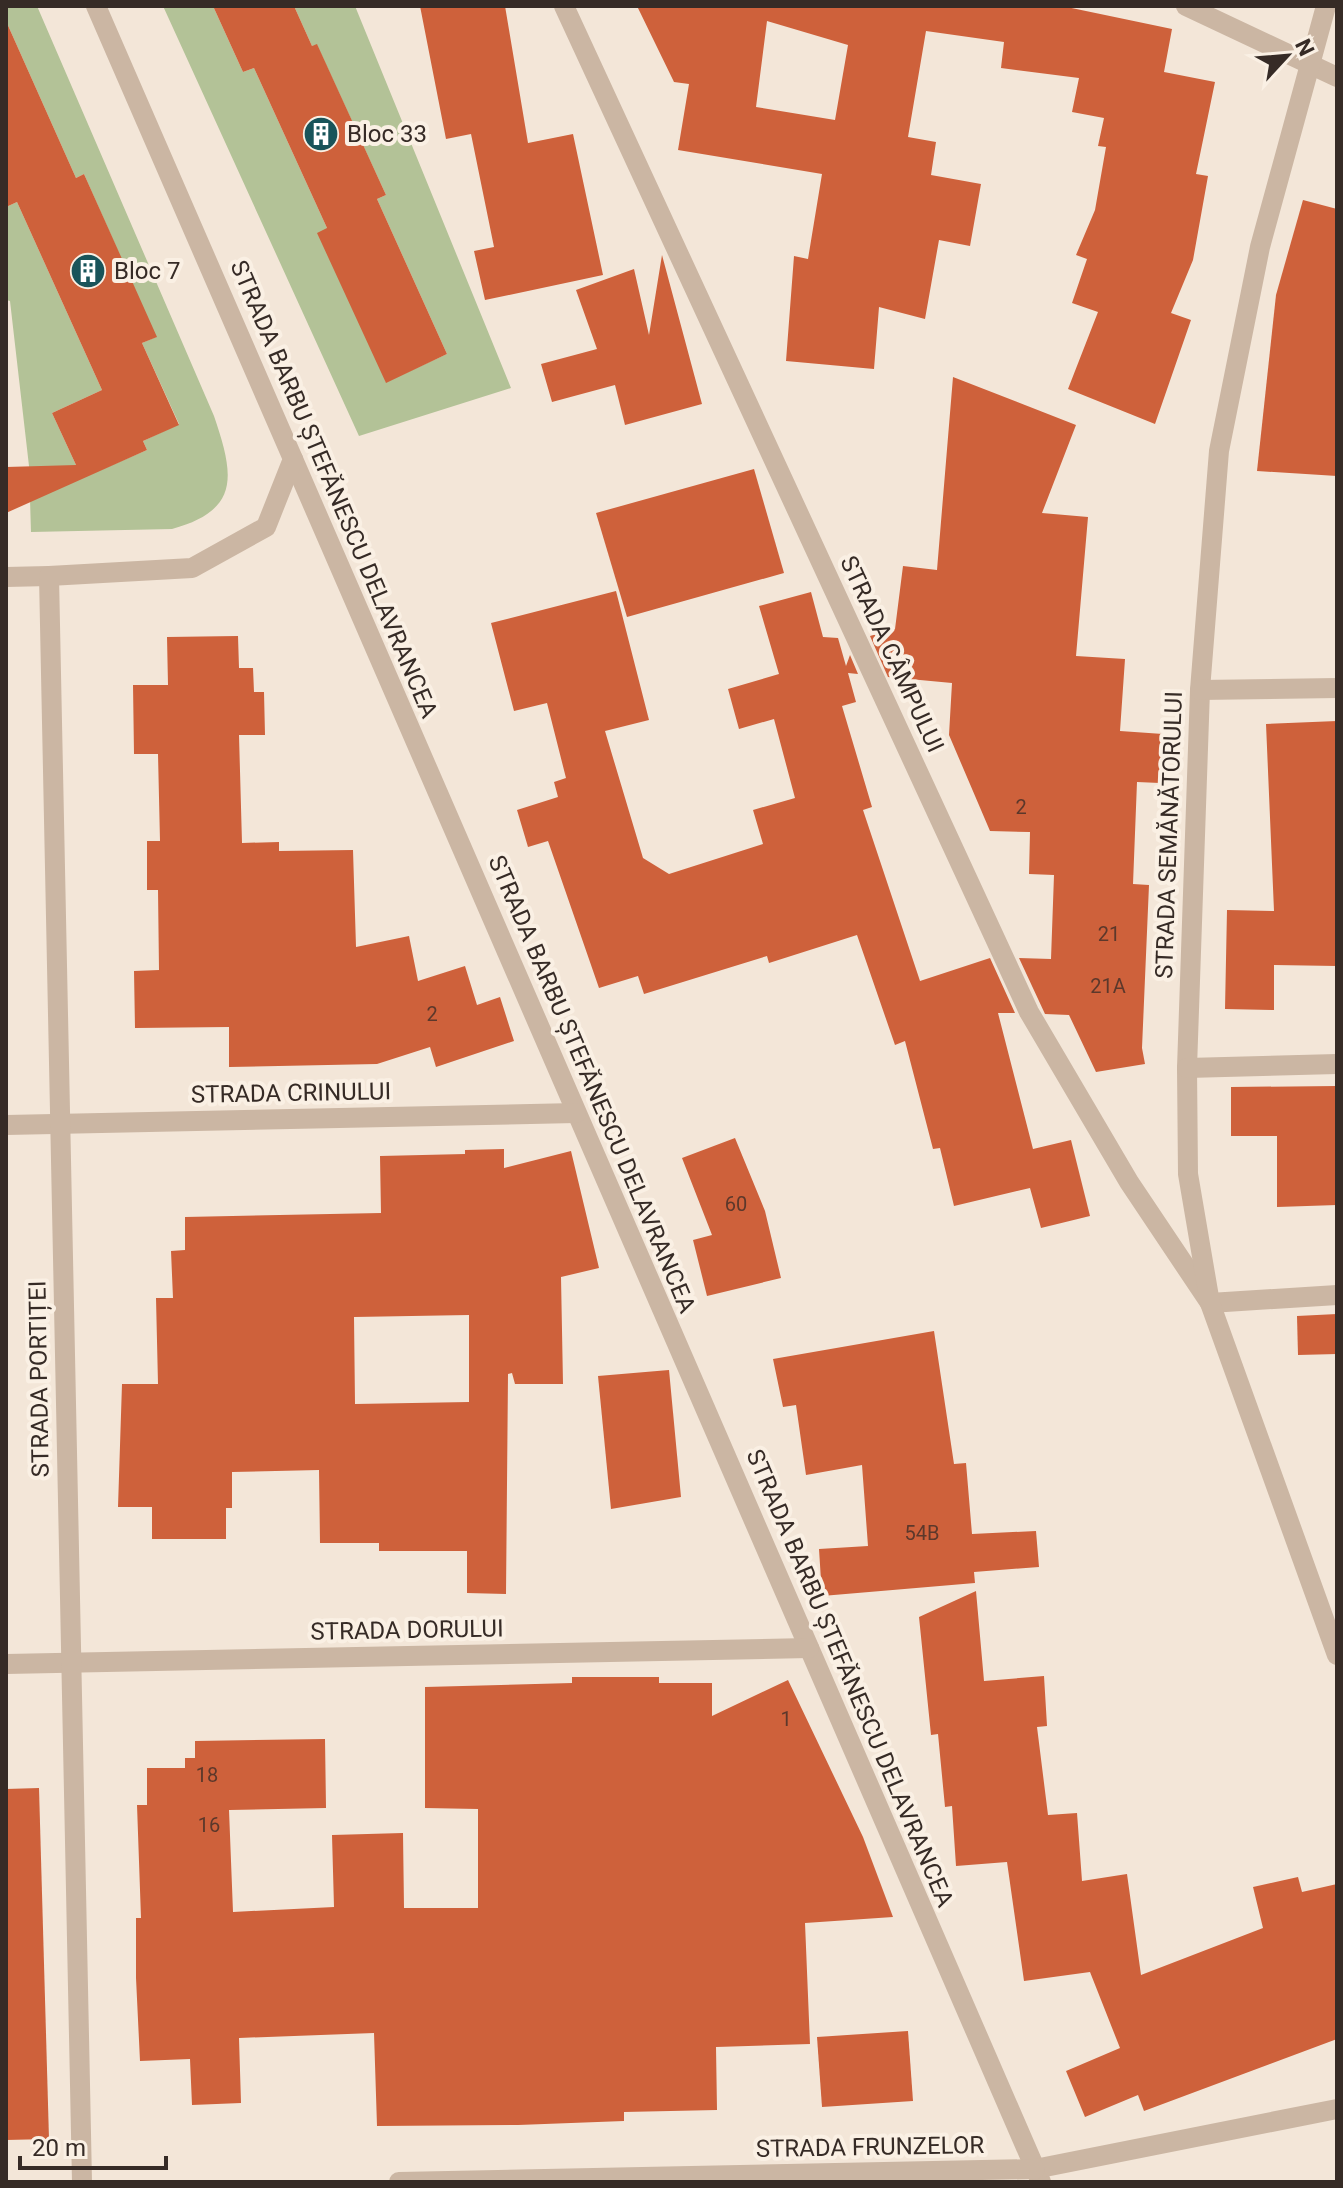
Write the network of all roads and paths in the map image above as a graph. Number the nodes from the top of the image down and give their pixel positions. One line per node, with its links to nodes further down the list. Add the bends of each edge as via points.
1 (96, 6): 7 (street, STRADA BARBU ȘTEFĂNESCU DELAVRANCEA)
2 (564, 6): 18 (street, STRADA CÂMPULUI, via 1029,1012 1129,1182)
3 (1186, 6): 5 (street)
4 (1326, 6): 5 (street, STRADA SEMĂNĂTORULUI)
5 (1309, 63): 6 (street); 11 (street, STRADA SEMĂNĂTORULUI, via 1260,247 1219,451)
6 (1337, 77)
7 (293, 459): 8 (street, via 266,527 192,568); 14 (street, STRADA BARBU ȘTEFĂNESCU DELAVRANCEA)
8 (49, 576): 9 (street); 15 (street, STRADA PORTIȚEI)
9 (6, 577)
10 (1337, 688): 11 (street)
11 (1200, 690): 13 (street, STRADA SEMĂNĂTORULUI)
12 (1337, 1064): 13 (street)
13 (1187, 1068): 18 (street, STRADA SEMĂNĂTORULUI, via 1188,1174)
14 (576, 1113): 15 (street, STRADA CRINULUI); 19 (street, STRADA BARBU ȘTEFĂNESCU DELAVRANCEA)
15 (60, 1124): 16 (street, STRADA CRINULUI); 21 (street, STRADA PORTIȚEI)
16 (6, 1125)
17 (1337, 1295): 18 (street)
18 (1210, 1303): 20 (street, STRADA SEMĂNĂTORULUI)
19 (809, 1648): 21 (street, STRADA DORULUI); 24 (street, STRADA BARBU ȘTEFĂNESCU DELAVRANCEA)
20 (1337, 1655)
21 (71, 1663): 22 (street, STRADA DORULUI); 25 (street, STRADA PORTIȚEI)
22 (6, 1664)
23 (1337, 2109): 24 (street, STRADA FRUNZELOR)
24 (1038, 2176): 26 (street, STRADA FRUNZELOR)
25 (82, 2182)
26 (399, 2182)

